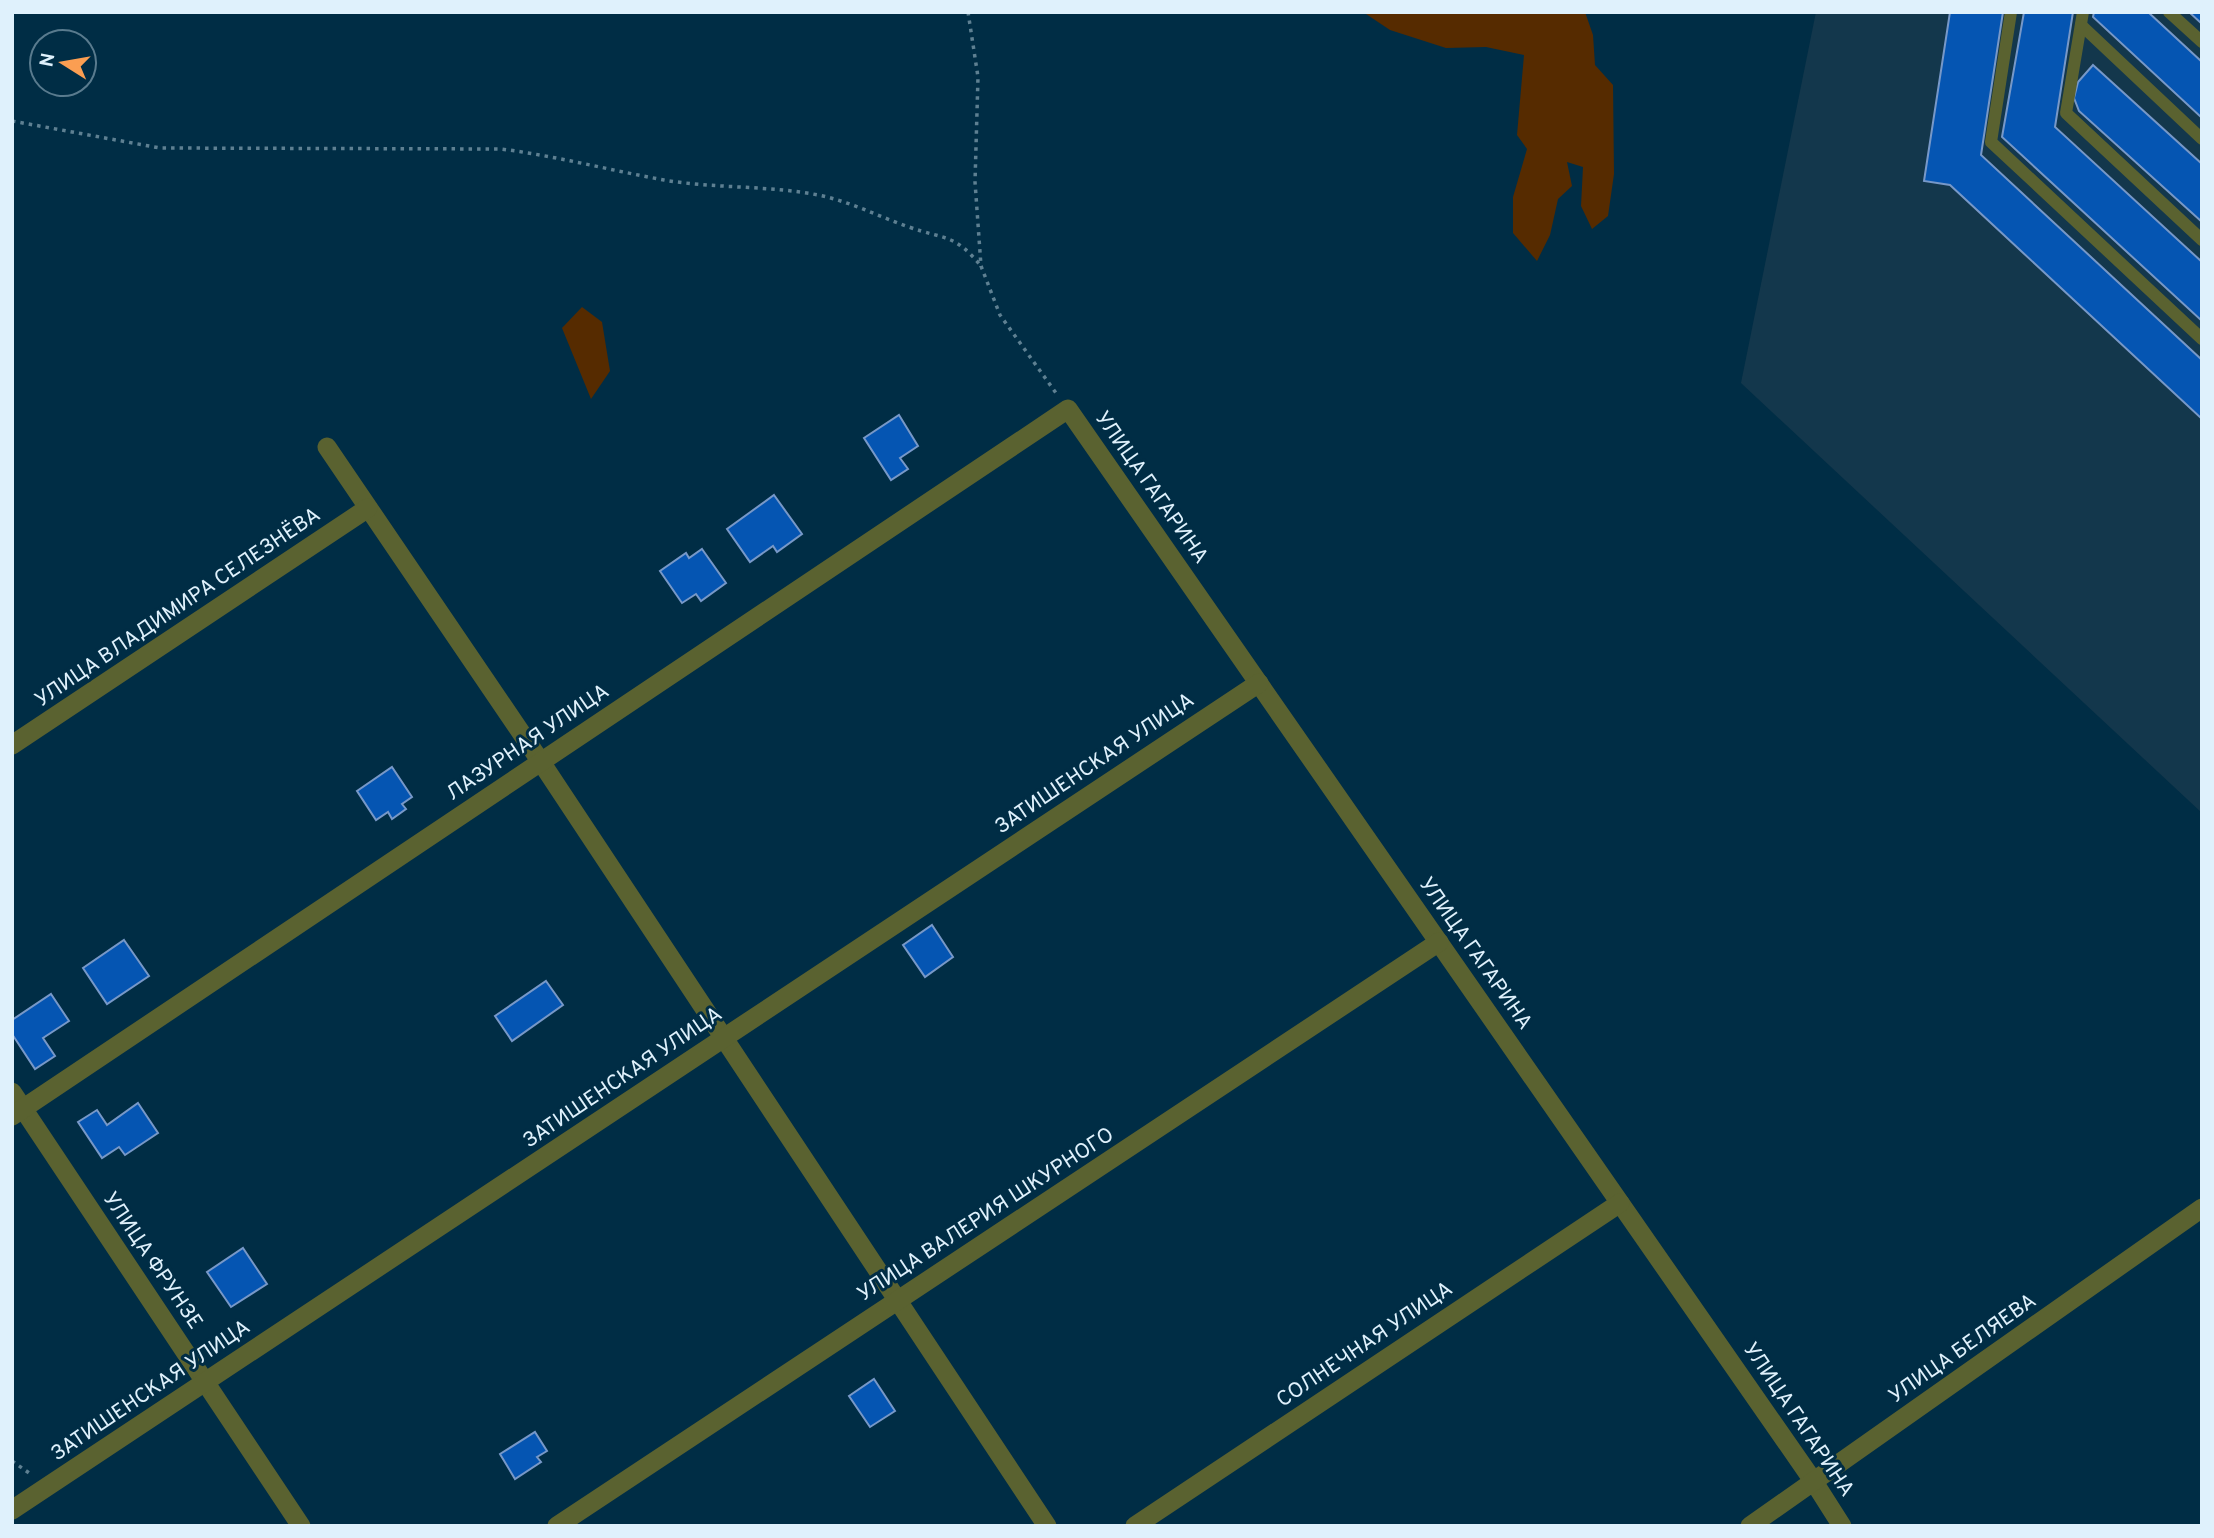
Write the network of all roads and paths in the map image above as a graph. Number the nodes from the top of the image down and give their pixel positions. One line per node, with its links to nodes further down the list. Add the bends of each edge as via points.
1 (968, 12): 9 (path, via 978,77 975,182)
2 (2011, 12): 10 (lane, via 1991,142)
3 (2169, 12): 5 (lane)
4 (2082, 18): 7 (lane); 8 (lane, via 2066,113)
5 (2202, 42)
6 (12, 121): 9 (path, via 160,148 501,149 667,180 822,196 909,228 945,236 966,247)
7 (2202, 139)
8 (2202, 240)
9 (981, 266): 11 (path, via 1000,315)
10 (2202, 339)
11 (1068, 409): 14 (street, УЛИЦА ГАГАРИНА); 16 (street, ЛАЗУРНАЯ УЛИЦА)
12 (327, 447): 13 (street)
13 (368, 508): 15 (street, УЛИЦА ВЛАДИМИРА СЕЛЕЗНЁВА); 16 (street)
14 (1259, 682): 17 (street, УЛИЦА ГАГАРИНА); 18 (street, ЗАТИШЕНСКАЯ УЛИЦА)
15 (12, 745)
16 (541, 762): 18 (street); 19 (street, ЛАЗУРНАЯ УЛИЦА)
17 (1439, 942): 20 (street, УЛИЦА ГАГАРИНА); 22 (street, УЛИЦА ВАЛЕРИЯ ШКУРНОГО)
18 (724, 1038): 22 (street); 23 (street, ЗАТИШЕНСКАЯ УЛИЦА)
19 (16, 1106): 23 (street, УЛИЦА ФРУНЗЕ)
20 (1620, 1203): 24 (street, УЛИЦА ГАГАРИНА); 29 (street, СОЛНЕЧНАЯ УЛИЦА)
21 (2202, 1208): 24 (street, УЛИЦА БЕЛЯЕВА)
22 (898, 1300): 27 (street, УЛИЦА ВАЛЕРИЯ ШКУРНОГО); 28 (street)
23 (205, 1382): 25 (street, ЗАТИШЕНСКАЯ УЛИЦА); 26 (street, УЛИЦА ФРУНЗЕ)
24 (1814, 1482): 30 (street, УЛИЦА БЕЛЯЕВА); 31 (street, УЛИЦА ГАГАРИНА)
25 (12, 1510)
26 (301, 1526)
27 (557, 1526)
28 (1047, 1526)
29 (1135, 1526)
30 (1750, 1526)
31 (1842, 1526)

